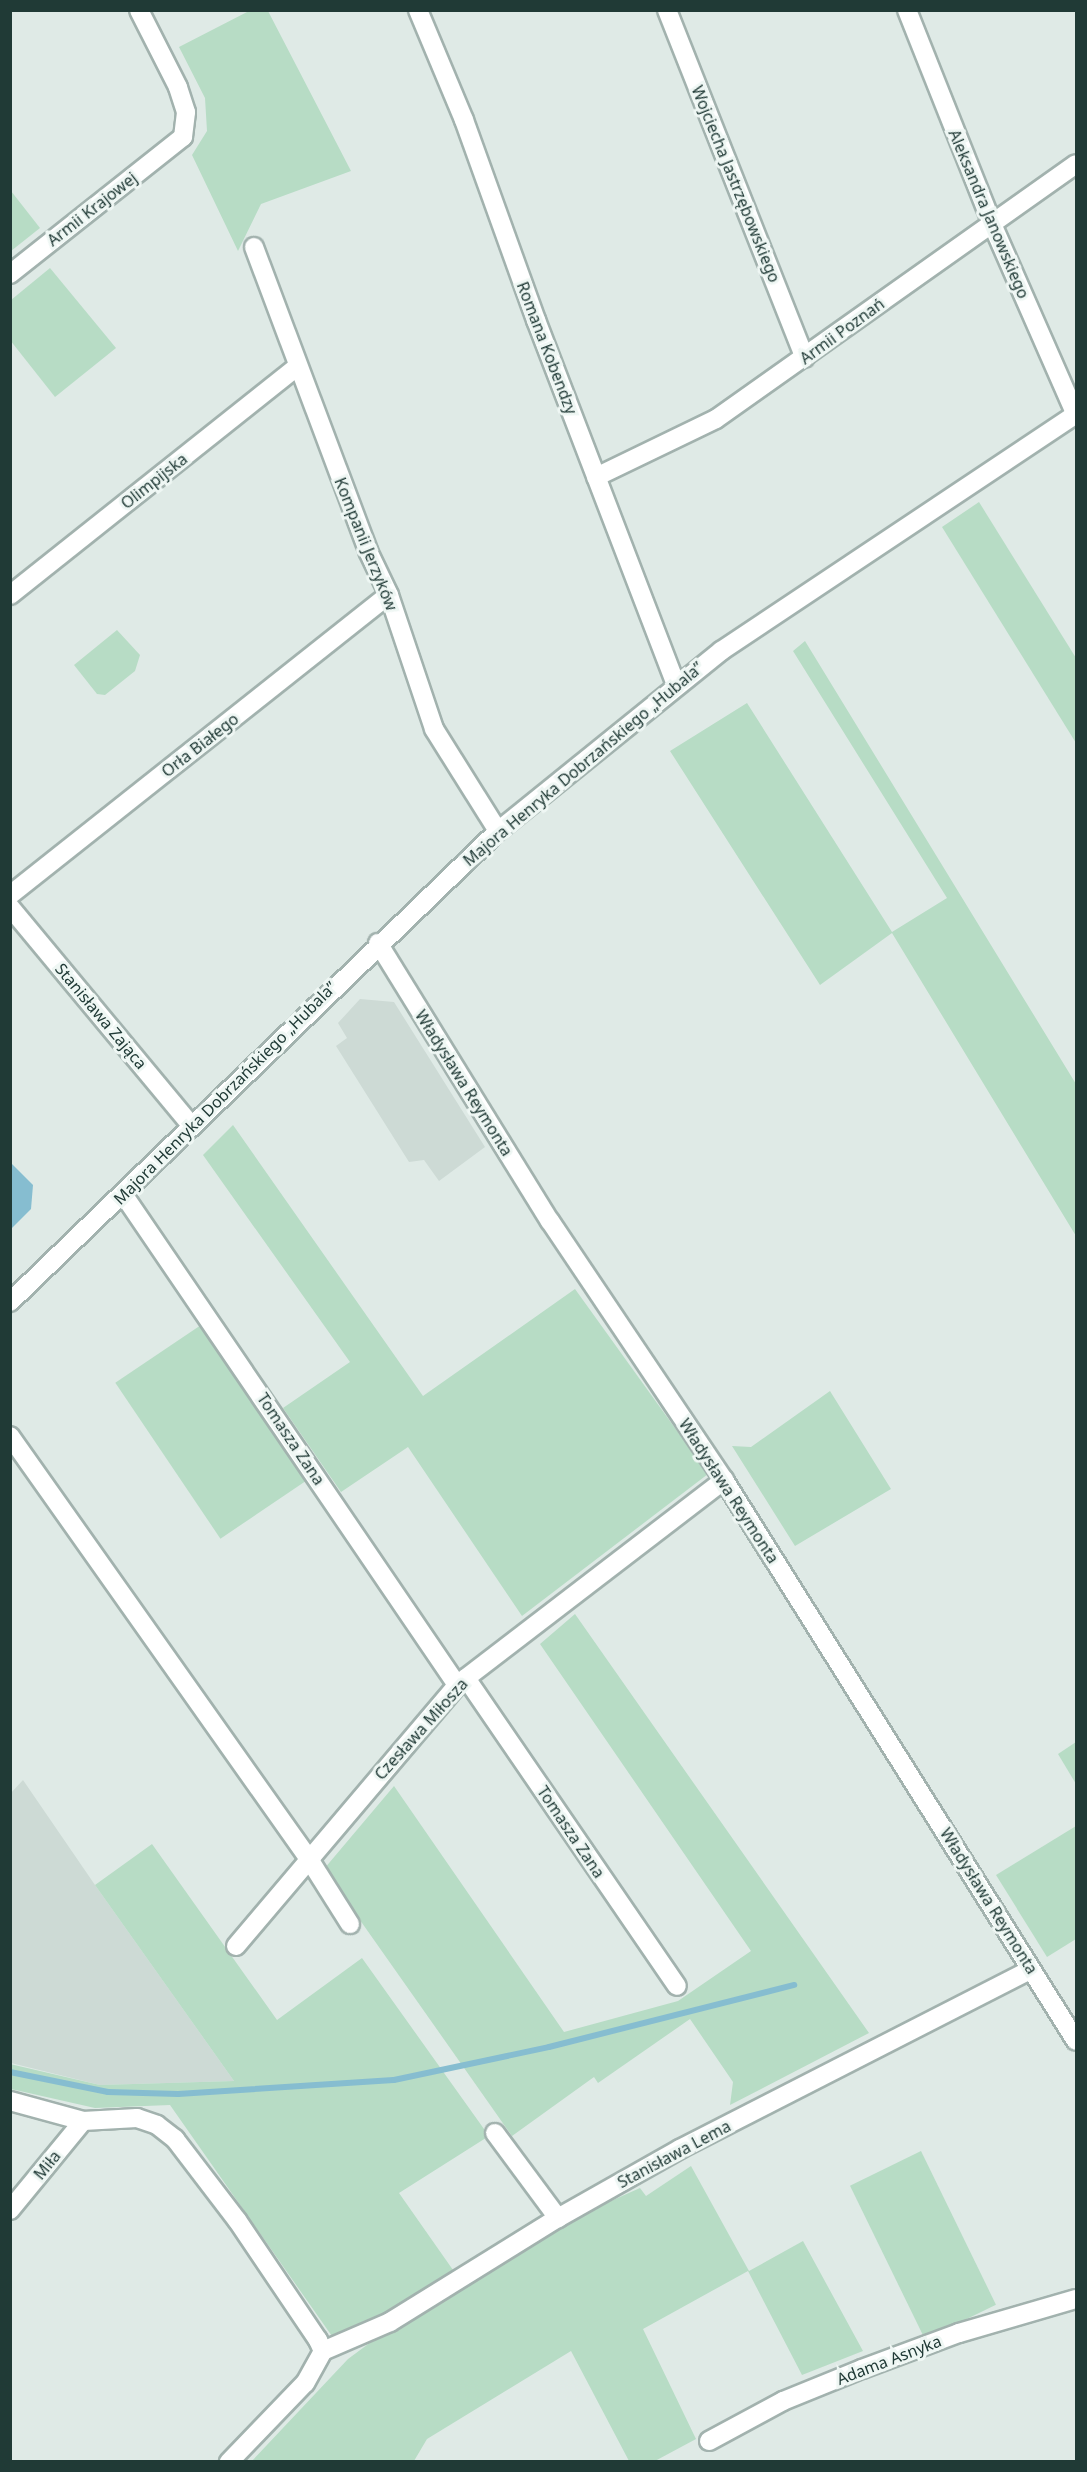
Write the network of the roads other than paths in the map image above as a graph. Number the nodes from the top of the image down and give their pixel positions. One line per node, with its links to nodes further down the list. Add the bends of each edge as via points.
1 (139, 10): 8 (street, Armii Krajowej, via 178,87 186,112 183,137)
2 (418, 10): 12 (street, Romana Kobendzy, via 464,120)
3 (667, 10): 9 (street, Wojciecha Jastrzębowskiego)
4 (907, 10): 6 (street, Aleksandra Janowskiego)
5 (1077, 164): 6 (street, Armii Poznań)
6 (993, 226): 9 (street, Armii Poznań); 11 (street, Aleksandra Janowskiego)
7 (254, 247): 10 (street, Kompanii Jerzyków)
8 (10, 274)
9 (805, 358): 12 (street, Armii Poznań, via 716,419)
10 (297, 367): 13 (street, Olimpijska); 14 (street, Kompanii Jerzyków)
11 (1076, 415): 15 (street, Majora Henryka Dobrzańskiego „Hubala”, via 721,651)
12 (596, 477): 15 (street, Romana Kobendzy)
13 (10, 595)
14 (389, 595): 16 (street, Kompanii Jerzyków, via 434,729); 17 (street, Orła Białego)
15 (676, 685): 16 (street, Majora Henryka Dobrzańskiego „Hubala”)
16 (498, 831): 19 (street, Majora Henryka Dobrzańskiego „Hubala”)
17 (10, 895)
18 (10, 907): 20 (street, Stanisława Zająca)
19 (378, 943): 20 (street, Majora Henryka Dobrzańskiego „Hubala”); 24 (street, Władysława Reymonta, via 549,1221)
20 (192, 1126): 21 (street, Majora Henryka Dobrzańskiego „Hubala”)
21 (123, 1194): 22 (street, Majora Henryka Dobrzańskiego „Hubala”); 25 (street, Tomasza Zana)
22 (10, 1302)
23 (10, 1436): 26 (street)
24 (724, 1480): 25 (street, Czesława Miłosza); 29 (street, Władysława Reymonta)
25 (461, 1682): 26 (street, Czesława Miłosza); 30 (street, Tomasza Zana)
26 (309, 1859): 27 (street); 28 (street, Czesława Miłosza)
27 (350, 1924)
28 (236, 1946)
29 (1031, 1969): 31 (street, Władysława Reymonta); 36 (street, Stanisława Lema, via 680,2149)
30 (677, 1986)
31 (1077, 2042)
32 (10, 2101): 33 (street)
33 (84, 2121): 35 (street, Miła); 38 (street, via 137,2118 157,2125 175,2139 237,2220)
34 (495, 2133): 36 (street)
35 (10, 2210)
36 (558, 2218): 38 (street, Stanisława Lema, via 390,2322)
37 (1077, 2298): 39 (street, Adama Asnyka, via 959,2333 862,2369 783,2401)
38 (323, 2351): 40 (street, via 305,2383)
39 (709, 2441)
40 (229, 2462)

